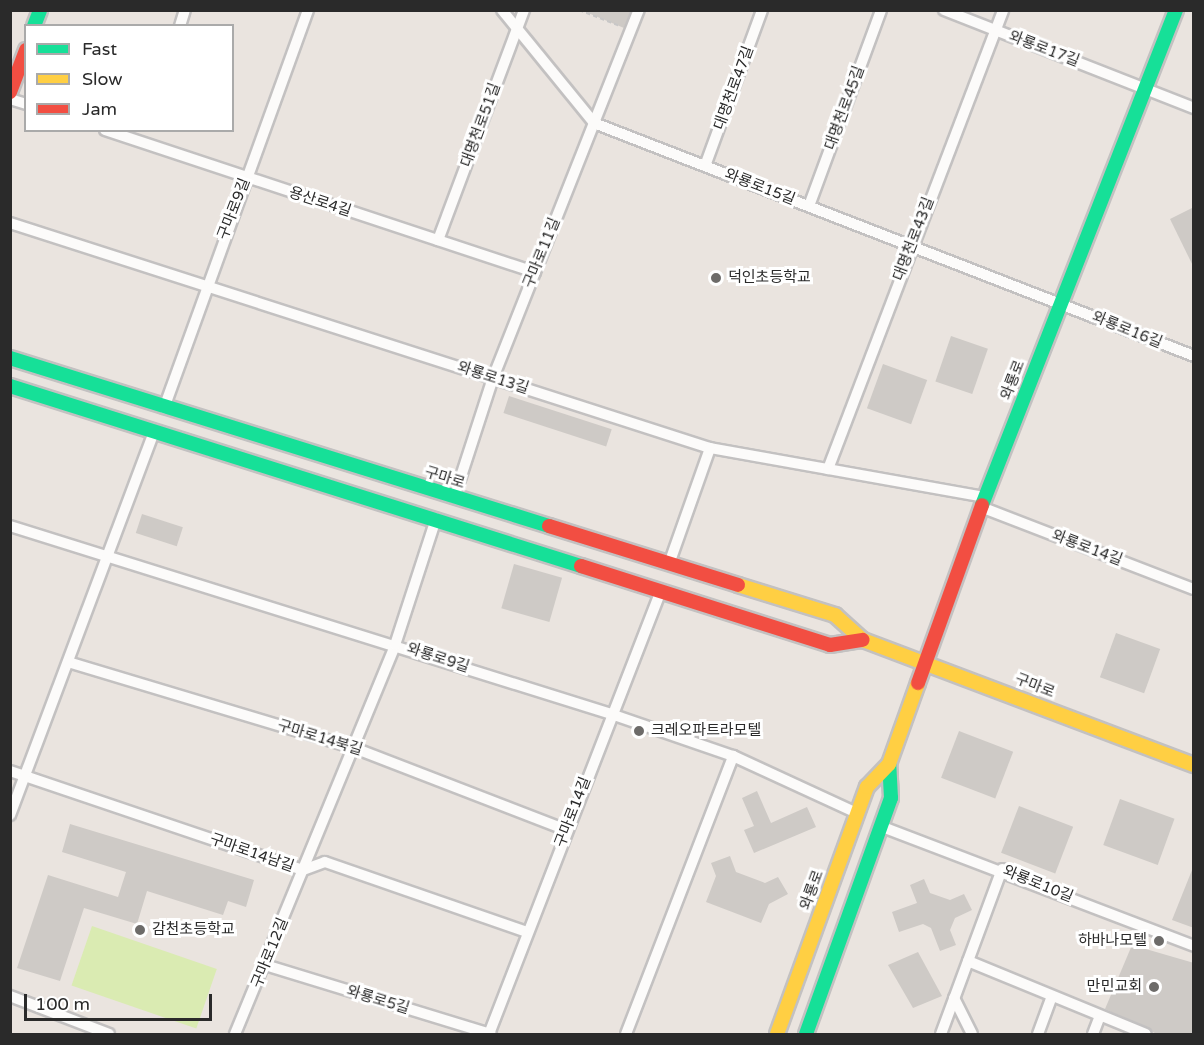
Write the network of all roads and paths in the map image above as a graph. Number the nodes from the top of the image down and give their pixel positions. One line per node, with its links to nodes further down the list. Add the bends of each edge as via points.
1 (308, 10): 23 (street, 구마로9길)
2 (502, 10): 11 (street, 와룡로15길)
3 (524, 10): 11 (street, 대명천로51길)
4 (579, 10): 12 (path)
5 (639, 10): 12 (street, 구마로11길)
6 (762, 10): 22 (street, 대명천로47길)
7 (881, 10): 24 (street, 대명천로45길)
8 (944, 10): 13 (street, 와룡로17길)
9 (1003, 10): 13 (street, 대명천로43길)
10 (1176, 10): 15 (main road, 와룡로)
11 (517, 29): 18 (street, 와룡로15길); 26 (street, 대명천로51길)
12 (631, 30): 18 (street, 구마로11길)
13 (995, 30): 15 (street, 와룡로17길); 27 (street, 대명천로43길)
14 (24, 55): 16 (main road)
15 (1145, 89): 17 (street, 와룡로17길); 30 (main road, 와룡로)
16 (10, 92)
17 (1194, 108)
18 (594, 123): 22 (street, 와룡로15길); 28 (street, 구마로11길)
19 (110, 132): 21 (street, 용산로4길)
20 (141, 132): 21 (street)
21 (138, 142): 23 (street, 용산로4길)
22 (705, 166): 24 (street, 와룡로15길)
23 (246, 177): 26 (street, 용산로4길); 29 (street, 구마로9길)
24 (809, 206): 27 (street, 와룡로15길)
25 (10, 223): 29 (street, 와룡로13길)
26 (438, 240): 28 (street, 용산로4길)
27 (912, 246): 30 (street, 와룡로15길); 38 (street, 대명천로43길)
28 (535, 272): 33 (street, 구마로11길)
29 (205, 286): 33 (street, 와룡로13길); 35 (street, 구마로9길)
30 (1061, 303): 31 (street, 와룡로16길); 40 (main road, 와룡로)
31 (1194, 356)
32 (10, 358): 35 (main road, 구마로)
33 (493, 378): 37 (street, 와룡로13길); 39 (street, 구마로11길)
34 (10, 386): 36 (main road, 구마로)
35 (164, 408): 39 (main road, 구마로)
36 (154, 431): 41 (main road, 구마로); 43 (street)
37 (710, 448): 38 (street, 와룡로13길); 44 (street)
38 (828, 469): 40 (street, 와룡로13길)
39 (454, 498): 44 (main road, 구마로)
40 (983, 502): 45 (street, 와룡로14길); 49 (main road, 와룡로)
41 (436, 519): 46 (main road, 구마로); 48 (street, 구마로12길)
42 (10, 526): 43 (street, 와룡로9길)
43 (107, 557): 48 (street, 와룡로9길); 50 (street)
44 (669, 564): 47 (main road, 구마로, via 835,615)
45 (1194, 589)
46 (661, 591): 47 (main road, 구마로, via 830,645); 51 (street, 구마로14길)
47 (864, 640): 49 (main road, 구마로)
48 (395, 645): 51 (street, 와룡로9길); 52 (street, 구마로12길)
49 (927, 661): 54 (main road, 와룡로); 55 (main road, 구마로)
50 (68, 662): 52 (street, 구마로14북길); 57 (street)
51 (611, 714): 53 (street, 와룡로9길); 61 (street, 구마로14길)
52 (354, 747): 61 (street, 구마로14북길); 63 (street, 구마로12길)
53 (733, 756): 58 (street, 와룡로9길); 75 (street)
54 (889, 764): 58 (main road, 와룡로, via 867,787); 60 (main road, 와룡로, via 891,798)
55 (1194, 765)
56 (10, 771): 57 (street, 구마로14남길)
57 (23, 775): 59 (street); 63 (street, 구마로14남길)
58 (857, 813): 76 (main road, 와룡로)
59 (10, 815)
60 (880, 826): 62 (street, 와룡로10길); 77 (main road, 와룡로)
61 (567, 830): 64 (street, 구마로14길)
62 (1002, 869): 65 (street, 와룡로10길); 66 (street)
63 (303, 870): 64 (street, 구마로14남길, via 326,862); 67 (street, 구마로12길)
64 (527, 932): 72 (street, 구마로14길)
65 (1194, 946)
66 (968, 961): 69 (street); 70 (street)
67 (265, 965): 72 (street, 와룡로5길); 74 (street, 구마로12길)
68 (10, 996): 73 (street)
69 (1052, 996): 71 (street); 80 (street)
70 (954, 998): 78 (street); 79 (street)
71 (1100, 1016): 81 (street); 82 (street)
72 (489, 1034)
73 (109, 1035)
74 (235, 1035)
75 (626, 1035)
76 (777, 1035)
77 (806, 1035)
78 (941, 1035)
79 (972, 1035)
80 (1038, 1035)
81 (1093, 1035)
82 (1146, 1035)

